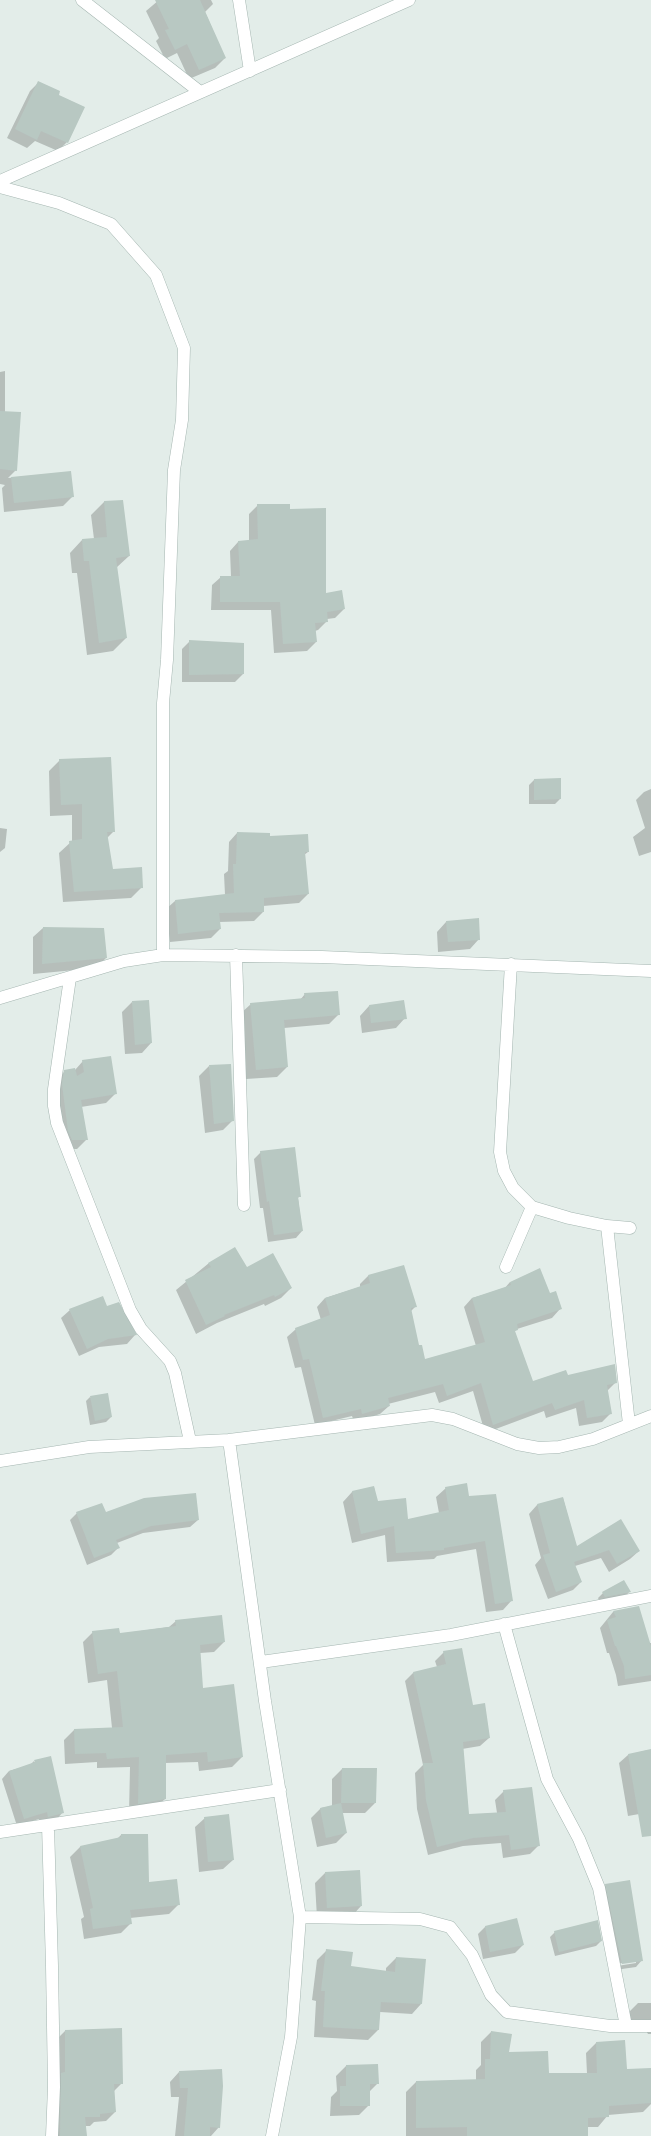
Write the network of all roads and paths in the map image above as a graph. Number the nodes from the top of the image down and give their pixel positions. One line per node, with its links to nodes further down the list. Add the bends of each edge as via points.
1 (82, 0): 5 (street)
2 (239, 0): 4 (street)
3 (409, 0): 4 (street)
4 (250, 71): 5 (street)
5 (200, 92): 6 (street)
6 (0, 181)
7 (0, 187): 8 (street, via 59,203 111,224 156,275 184,348 182,420 174,470 163,703)
8 (163, 955): 9 (street); 12 (street, via 124,961)
9 (236, 955): 10 (street); 14 (street)
10 (511, 964): 11 (street); 15 (street, via 500,1152 504,1171 513,1188)
11 (651, 971)
12 (70, 978): 13 (street); 22 (street, via 54,1089 57,1123 130,1310 141,1329 170,1361)
13 (0, 998)
14 (244, 1205)
15 (532, 1207): 16 (street); 18 (street)
16 (607, 1226): 17 (street); 20 (street)
17 (630, 1228)
18 (506, 1267)
19 (651, 1416): 20 (street)
20 (629, 1424): 21 (street, via 593,1439 539,1448 517,1444 438,1415)
21 (229, 1440): 22 (street); 26 (street)
22 (190, 1441): 23 (street, via 89,1447)
23 (0, 1461)
24 (651, 1596): 25 (street)
25 (504, 1624): 26 (street, via 450,1635); 31 (street, via 547,1779 580,1839 599,1888)
26 (261, 1662): 27 (street)
27 (280, 1790): 28 (street); 30 (street)
28 (48, 1825): 29 (street); 33 (street, via 53,1996)
29 (0, 1832)
30 (300, 1917): 31 (street, via 420,1919 450,1927 472,1955 491,1995 507,2012); 34 (street, via 291,2037)
31 (626, 2026): 32 (street)
32 (651, 2026)
33 (52, 2136)
34 (272, 2136)

